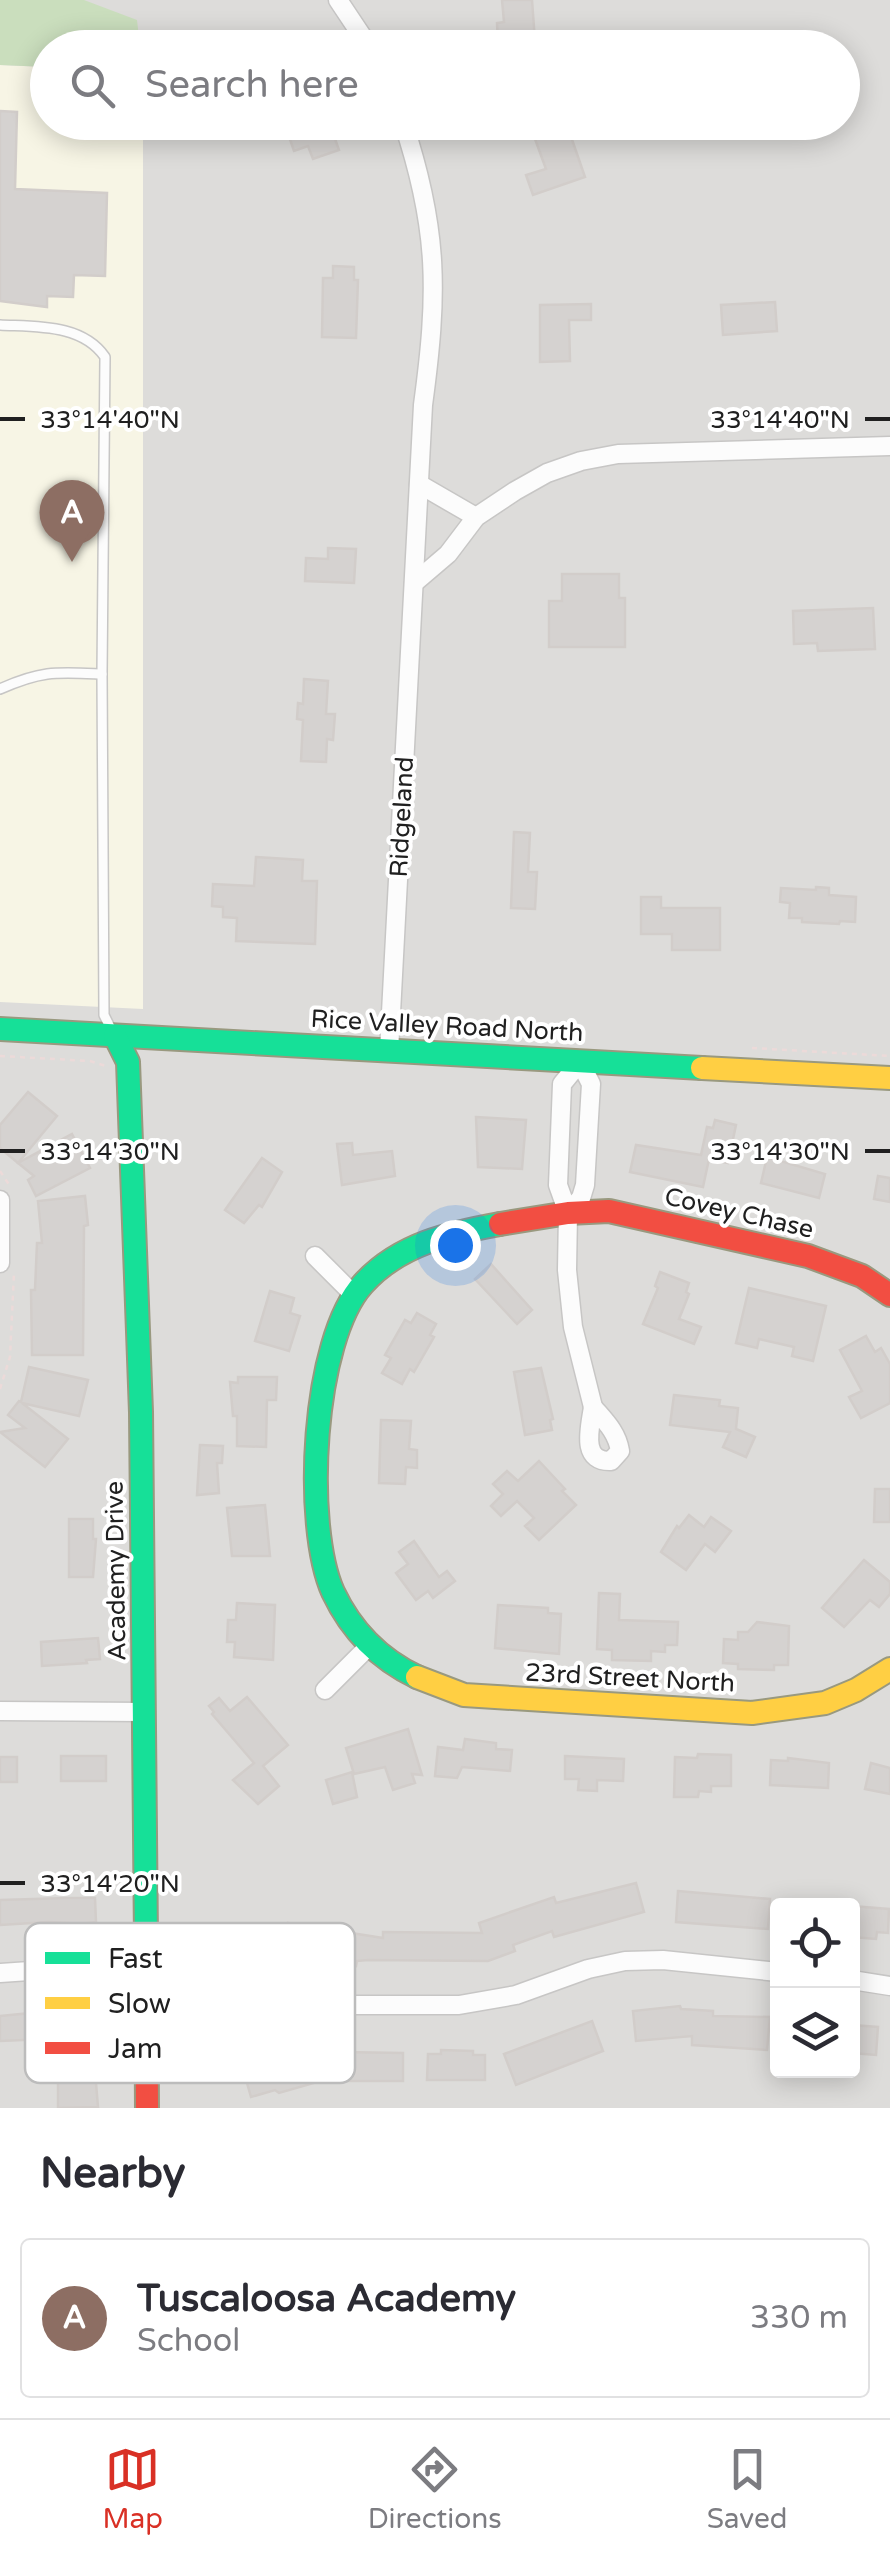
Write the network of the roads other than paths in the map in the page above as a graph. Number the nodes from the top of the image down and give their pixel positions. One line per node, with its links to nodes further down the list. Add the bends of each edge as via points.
1 (338, 0): 2 (street)
2 (358, 30)
3 (409, 140): 6 (street, Ridgeland, via 425,193 435,270)
4 (0, 325): 9 (lane, via 56,328 94,341 105,357)
5 (890, 446): 7 (street, via 581,460)
6 (419, 484): 7 (street); 8 (street, Ridgeland)
7 (476, 517): 8 (street, via 448,554)
8 (414, 582): 13 (street, Ridgeland)
9 (102, 674): 10 (lane, via 48,672); 12 (lane, via 104,1015)
10 (0, 689)
11 (0, 1030): 12 (street, Rice Valley Road North)
12 (115, 1036): 13 (street, Rice Valley Road North); 27 (street, Academy Drive, via 128,1062 142,1412)
13 (389, 1050): 14 (street, Rice Valley Road North)
14 (580, 1062): 15 (street, Rice Valley Road North); 17 (street, via 562,1084 558,1185); 17 (street, via 592,1084 584,1185)
15 (890, 1078)
16 (7, 1197): 19 (street)
17 (568, 1213): 20 (street, Covey Chase, via 609,1211 808,1256 862,1276); 21 (street, Covey Chase, via 431,1239 399,1255); 22 (street, via 572,1327)
18 (315, 1256): 21 (street)
19 (7, 1263)
20 (890, 1295)
21 (354, 1296): 23 (street, Covey Chase, via 319,1396 317,1527 330,1583)
22 (593, 1407)
23 (368, 1648): 24 (street, 23rd Street North, via 428,1684 464,1695 752,1713 826,1705); 25 (street)
24 (890, 1669)
25 (325, 1690)
26 (0, 1710): 27 (street)
27 (144, 1712): 28 (street, Academy Drive)
28 (146, 1923)
29 (25, 1971): 31 (street)
30 (770, 1971): 34 (street, via 625,1961 478,2003)
31 (0, 1973)
32 (860, 1981): 33 (street)
33 (890, 1986)
34 (355, 2006)
35 (147, 2083): 36 (street, Academy Drive)
36 (147, 2108)

